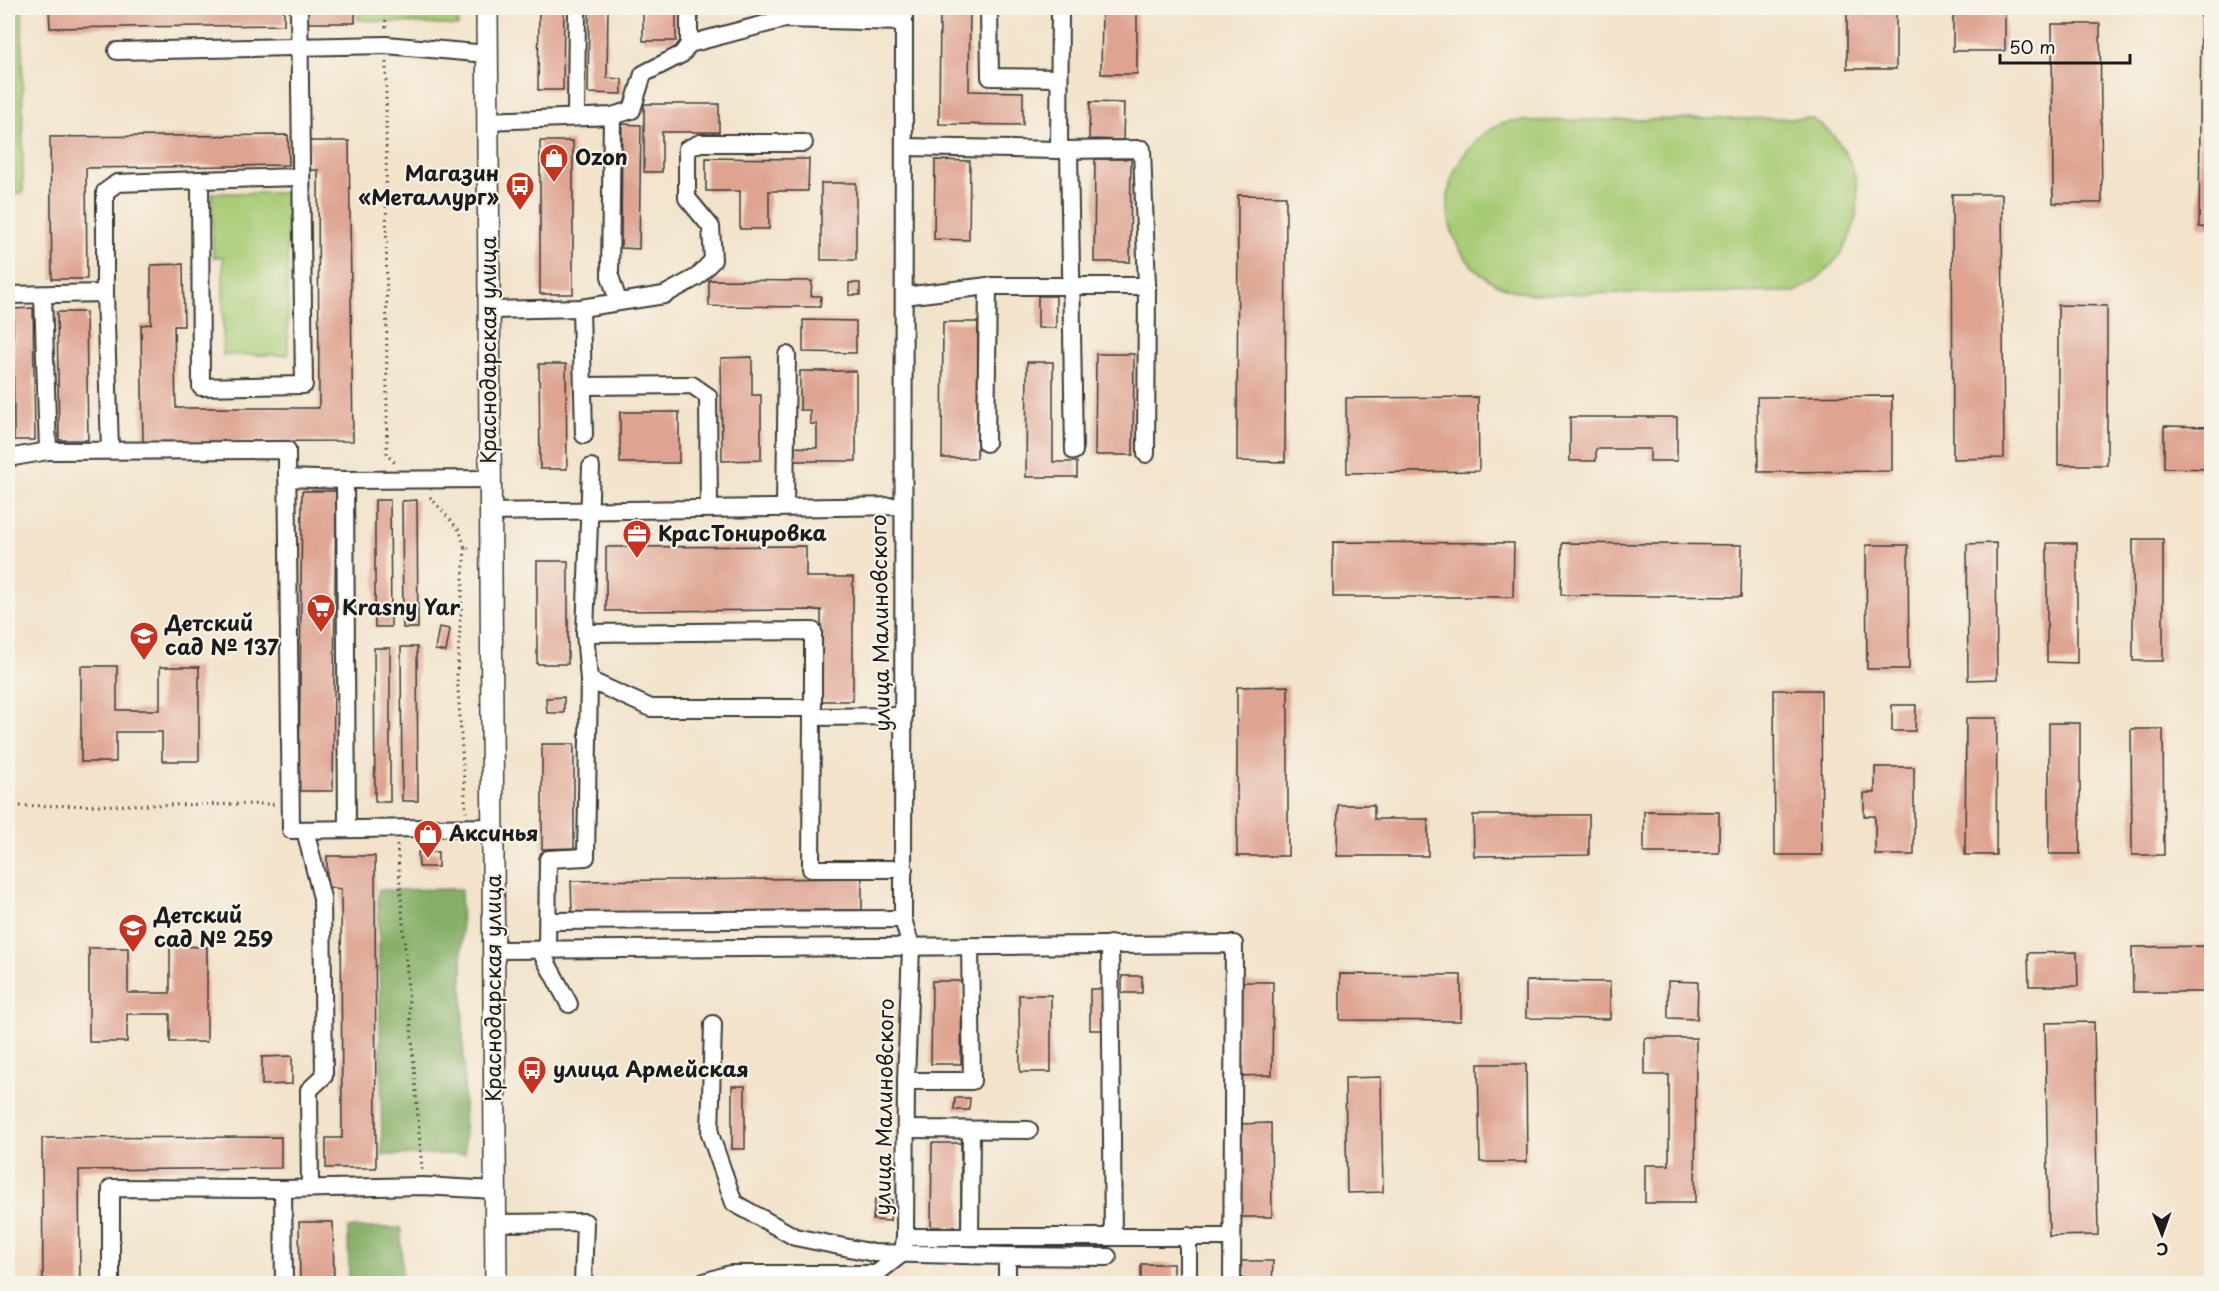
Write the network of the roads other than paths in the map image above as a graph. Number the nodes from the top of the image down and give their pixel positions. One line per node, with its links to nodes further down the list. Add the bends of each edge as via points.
1 (299, 8): 10 (street)
2 (487, 8): 12 (main road, Краснодарская улица)
3 (577, 8): 15 (street)
4 (689, 8): 9 (street)
5 (989, 8): 13 (street, via 990,77)
6 (1060, 8): 13 (street)
7 (810, 13): 8 (street); 9 (street)
8 (904, 15): 18 (street, улица Малиновского)
9 (689, 44): 14 (street, via 682,54 642,74 632,110)
10 (300, 46): 11 (street); 12 (street, via 386,45); 20 (street)
11 (117, 51)
12 (487, 54): 16 (main road, Краснодарская улица)
13 (1059, 78): 19 (street)
14 (612, 116): 15 (street); 29 (street, via 610,276)
15 (576, 117): 16 (street)
16 (488, 121): 31 (main road, Краснодарская улица)
17 (804, 143): 29 (street, via 700,143 687,149 687,198 711,227 713,260 696,277 664,295)
18 (904, 147): 19 (street); 28 (street, улица Малиновского)
19 (1064, 150): 23 (street); 24 (street, via 1142,149)
20 (300, 177): 21 (street); 21 (street, via 304,385 201,387)
21 (200, 180): 25 (street, via 117,183 105,192)
22 (988, 286): 23 (street); 28 (street); 35 (street)
23 (1071, 286): 24 (street); 38 (street)
24 (1148, 286): 39 (street)
25 (105, 294): 27 (street); 36 (street)
26 (8, 295): 27 (street)
27 (43, 295): 37 (street)
28 (904, 296): 45 (street, улица Малиновского)
29 (618, 301): 30 (street)
30 (581, 308): 31 (street); 33 (street)
31 (489, 310): 43 (main road, Краснодарская улица)
32 (787, 354): 46 (street)
33 (583, 386): 34 (street); 47 (street, via 692,385 708,396)
34 (584, 435)
35 (986, 443)
36 (110, 449): 37 (street); 42 (street, via 287,450)
37 (48, 451): 40 (street)
38 (1074, 451)
39 (1146, 454)
40 (8, 458)
41 (591, 467): 48 (street)
42 (287, 478): 44 (street); 56 (street, via 291,830)
43 (490, 479): 44 (street); 49 (main road, Краснодарская улица)
44 (345, 480): 55 (street)
45 (902, 506): 46 (street); 53 (street, улица Малиновского)
46 (785, 507): 47 (street)
47 (709, 508): 48 (street)
48 (590, 510): 49 (street); 50 (street)
49 (490, 512): 54 (main road, Краснодарская улица)
50 (585, 633): 51 (street); 52 (street, via 813,631)
51 (589, 680): 52 (street, via 651,708); 59 (street, via 586,856 548,859)
52 (812, 713): 53 (street); 57 (street, via 812,869)
53 (904, 716): 57 (street, улица Малиновского)
54 (493, 827): 55 (street); 63 (main road, Краснодарская улица)
55 (347, 829): 56 (street)
56 (305, 830): 71 (street, via 322,898 324,1076 309,1090)
57 (904, 869): 58 (street, улица Малиновского)
58 (903, 919): 59 (street); 62 (street, улица Малиновского)
59 (548, 921): 64 (street)
60 (1110, 944): 61 (street); 76 (street, via 1234,944); 78 (street)
61 (970, 946): 62 (street); 67 (street, via 972,1081)
62 (911, 947): 64 (street); 67 (street, улица Малиновского)
63 (494, 950): 64 (street); 73 (main road, Краснодарская улица)
64 (543, 950): 65 (street)
65 (569, 1004)
66 (713, 1024): 79 (street, via 710,1134 734,1203 795,1237 874,1253)
67 (906, 1081): 68 (street, улица Малиновского)
68 (906, 1129): 69 (street); 79 (street, улица Малиновского)
69 (971, 1130): 70 (street); 77 (street)
70 (1029, 1130)
71 (310, 1188): 72 (street); 73 (street, via 423,1186)
72 (283, 1189): 83 (street, via 111,1188); 84 (street)
73 (495, 1190): 74 (main road, Краснодарская улица)
74 (496, 1223): 85 (main road, Краснодарская улица); 86 (street, via 585,1222)
75 (1188, 1236): 76 (street); 78 (street); 89 (street)
76 (1231, 1236): 90 (street)
77 (970, 1237): 78 (street); 79 (street)
78 (1113, 1237)
79 (904, 1245): 80 (street); 82 (street)
80 (1007, 1256): 81 (street); 88 (street)
81 (1108, 1257)
82 (876, 1279): 87 (street, via 730,1274)
83 (111, 1284)
84 (284, 1284)
85 (496, 1284)
86 (583, 1284)
87 (698, 1284)
88 (1007, 1284)
89 (1188, 1284)
90 (1232, 1284)

